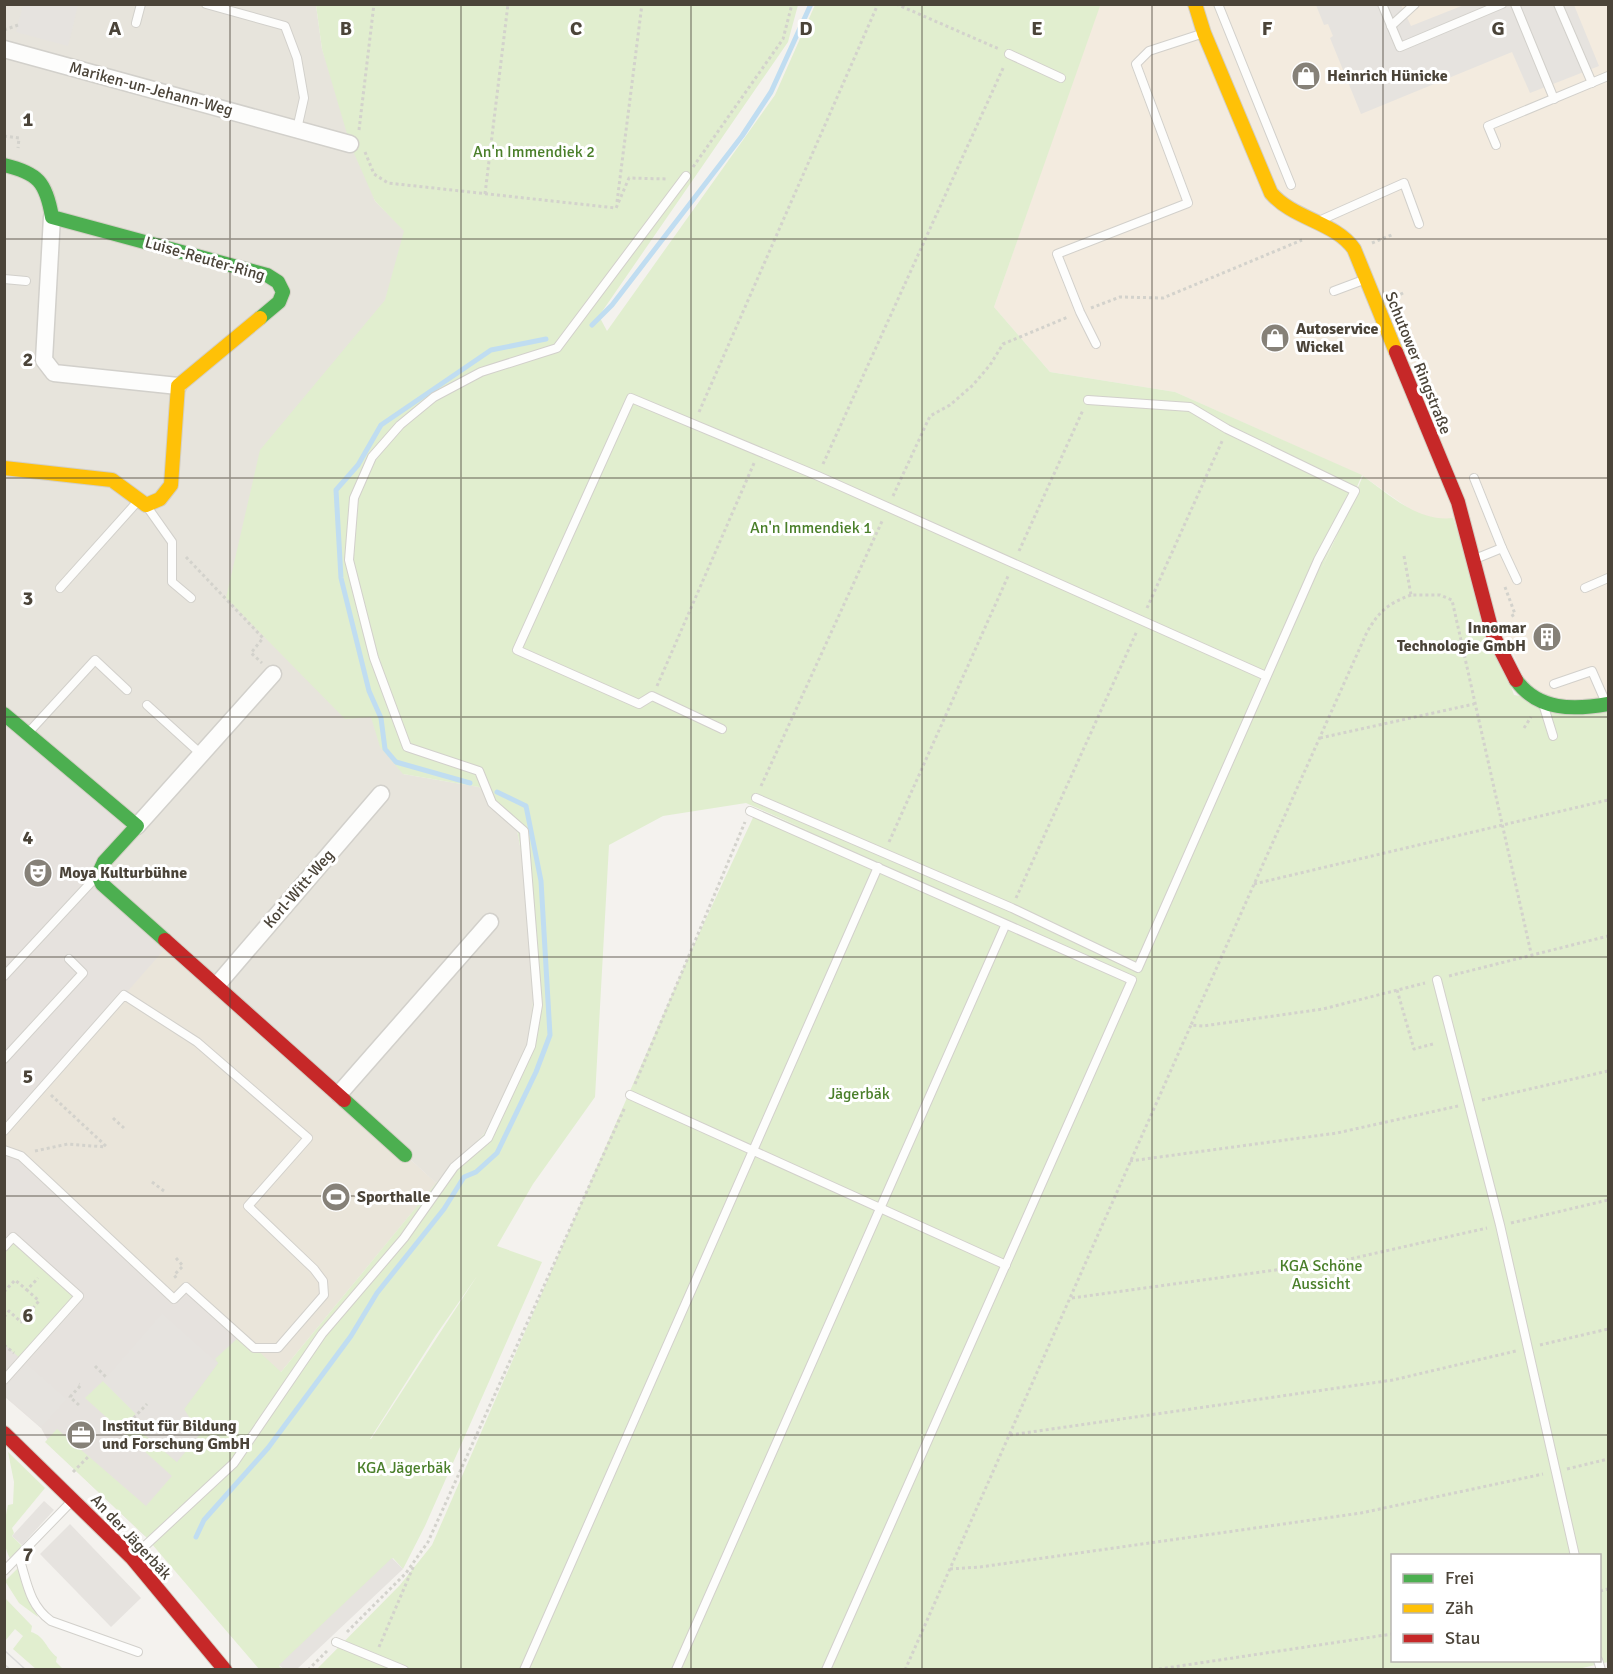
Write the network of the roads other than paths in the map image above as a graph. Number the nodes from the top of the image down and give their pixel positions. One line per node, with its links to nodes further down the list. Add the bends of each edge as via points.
1 (141, 4): 10 (lane)
2 (206, 4): 19 (lane, via 285,26 297,58 304,98)
3 (1196, 4): 12 (street, Schutower Ringstraße)
4 (1218, 4): 24 (lane)
5 (1382, 4): 11 (lane)
6 (1415, 4): 11 (lane)
7 (1502, 4): 11 (lane, via 1400,47)
8 (1515, 4): 18 (lane)
9 (1558, 4): 17 (lane)
10 (136, 23)
11 (1391, 26)
12 (1204, 33): 27 (street, Schutower Ringstraße, via 1271,193 1282,206); 32 (lane, via 1149,51 1136,64 1188,203 1057,254)
13 (4, 49): 19 (street, Mariken-un-Jehann-Weg)
14 (1009, 54): 16 (lane)
15 (1608, 76): 17 (lane)
16 (1061, 78)
17 (1592, 83): 18 (lane)
18 (1554, 99): 21 (lane, via 1488,126)
19 (297, 129): 20 (street, Mariken-un-Jehann-Weg)
20 (355, 142)
21 (1496, 145)
22 (4, 165): 25 (street, via 39,178 48,192)
23 (686, 176): 84 (lane, via 557,348 481,372 434,397 400,425 372,457 354,498 349,560 374,658 407,747 479,771 492,803 524,831 538,1005 531,1046 488,1138 454,1167 404,1238 322,1334 234,1463)
24 (1291, 185)
25 (52, 217): 33 (street, via 44,360 54,374); 33 (street, Luise-Reuter-Ring, via 267,274 278,282 283,292 279,302)
26 (1419, 224): 27 (lane, via 1404,183 1356,202)
27 (1322, 226): 29 (street, Schutower Ringstraße, via 1347,239)
28 (4, 279): 30 (lane)
29 (1366, 279): 31 (lane); 39 (street, Schutower Ringstraße, via 1458,502)
30 (26, 281)
31 (1334, 291)
32 (1096, 344)
33 (178, 386): 37 (street, via 171,485 160,499)
34 (1088, 400): 46 (lane, via 1190,407 1227,429 1355,490 1318,560)
35 (4, 468): 37 (street, via 112,480)
36 (1474, 478): 38 (lane)
37 (142, 503): 42 (lane); 44 (lane, via 172,542 172,582)
38 (1502, 548): 39 (lane); 41 (lane)
39 (1473, 560): 49 (street, Schutower Ringstraße, via 1501,656 1523,690)
40 (1608, 578): 43 (lane)
41 (1517, 579)
42 (60, 588)
43 (1585, 588)
44 (191, 598)
45 (273, 674): 56 (street)
46 (1266, 676): 53 (lane, via 818,476 631,398 517,650 639,704 652,696); 58 (lane, via 1138,968 1012,908)
47 (1554, 684): 51 (lane, via 1592,671)
48 (128, 690): 54 (lane, via 95,660)
49 (1542, 702): 51 (street, Schutower Ringstraße, via 1557,708 1578,709); 55 (lane)
50 (147, 705): 56 (lane)
51 (1608, 705)
52 (4, 714): 54 (street)
53 (722, 729)
54 (28, 734): 60 (street)
55 (1552, 736)
56 (201, 754): 60 (street)
57 (381, 794): 68 (street, Korl-Witt-Weg)
58 (756, 798)
59 (750, 811): 61 (lane)
60 (137, 826): 62 (street, via 104,862)
61 (879, 867): 64 (lane); 74 (lane)
62 (98, 875): 66 (lane); 68 (street, via 102,884)
63 (490, 922): 70 (street)
64 (1005, 926): 76 (lane); 78 (lane, via 1132,980)
65 (69, 960): 69 (lane, via 83,973)
66 (4, 976)
67 (1437, 980): 82 (lane, via 1500,1225)
68 (217, 985): 70 (street)
69 (4, 1059)
70 (339, 1094): 75 (street)
71 (630, 1095): 74 (lane)
72 (4, 1131): 73 (lane, via 124,995 197,1042 308,1138 248,1206 314,1269 323,1281 324,1295 278,1348 255,1348 186,1287 174,1299 21,1156)
73 (4, 1150)
74 (753, 1153): 76 (lane); 90 (lane)
75 (405, 1155)
76 (880, 1208): 78 (lane); 91 (lane)
77 (4, 1247): 79 (lane, via 14,1237 79,1296)
78 (1006, 1265): 92 (lane)
79 (4, 1380)
80 (4, 1433): 81 (street, An der Jägerbäk)
81 (74, 1500): 83 (lane); 84 (street, An der Jägerbäk)
82 (1575, 1554)
83 (19, 1557): 85 (lane); 87 (lane, via 39,1612 51,1621)
84 (132, 1558): 88 (street, An der Jägerbäk)
85 (4, 1571)
86 (336, 1642): 89 (lane)
87 (138, 1652)
88 (225, 1670)
89 (404, 1670)
90 (524, 1670)
91 (676, 1670)
92 (826, 1670)

